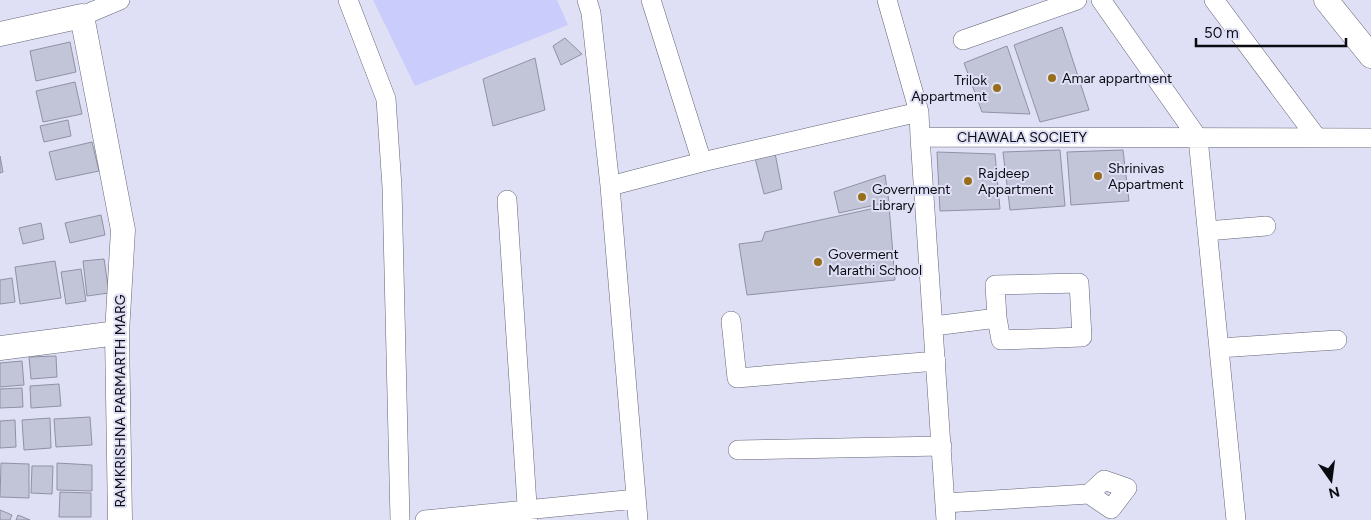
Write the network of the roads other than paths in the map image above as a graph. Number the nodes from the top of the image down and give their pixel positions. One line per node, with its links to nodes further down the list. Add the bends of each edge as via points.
1 (120, 0): 10 (street)
2 (348, 0): 39 (street, via 386,99 392,187)
3 (587, 0): 20 (street)
4 (651, 0): 19 (street)
5 (886, 0): 14 (street)
6 (1077, 0): 12 (street)
7 (1101, 0): 16 (street)
8 (1214, 0): 17 (street)
9 (1326, 0): 13 (street)
10 (82, 16): 11 (street); 27 (street, RAMKRISHNA PARMARTH MARG, via 123,230)
11 (0, 34)
12 (963, 40)
13 (1371, 56)
14 (919, 112): 15 (street); 19 (street)
15 (920, 137): 16 (street, CHAWALA SOCIETY); 26 (street)
16 (1198, 138): 17 (street, CHAWALA SOCIETY); 23 (street)
17 (1317, 138): 18 (street, CHAWALA SOCIETY)
18 (1371, 138)
19 (702, 162): 20 (street)
20 (610, 186): 35 (street)
21 (507, 200): 37 (street)
22 (1266, 226): 23 (street)
23 (1207, 231): 30 (street)
24 (997, 318): 24 (street, via 995,285 1080,283 1082,338 1001,340); 26 (street)
25 (730, 321): 31 (street, via 737,378)
26 (934, 326): 31 (street)
27 (117, 332): 29 (street); 38 (street, RAMKRISHNA PARMARTH MARG)
28 (1337, 340): 30 (street)
29 (0, 348)
30 (1219, 348): 42 (street)
31 (936, 361): 32 (street)
32 (942, 446): 33 (street); 36 (street)
33 (738, 450)
34 (1089, 494): 36 (street)
35 (636, 499): 37 (street); 41 (street)
36 (946, 512)
37 (528, 515): 40 (street)
38 (120, 520)
39 (400, 520)
40 (425, 520)
41 (638, 520)
42 (1236, 520)

